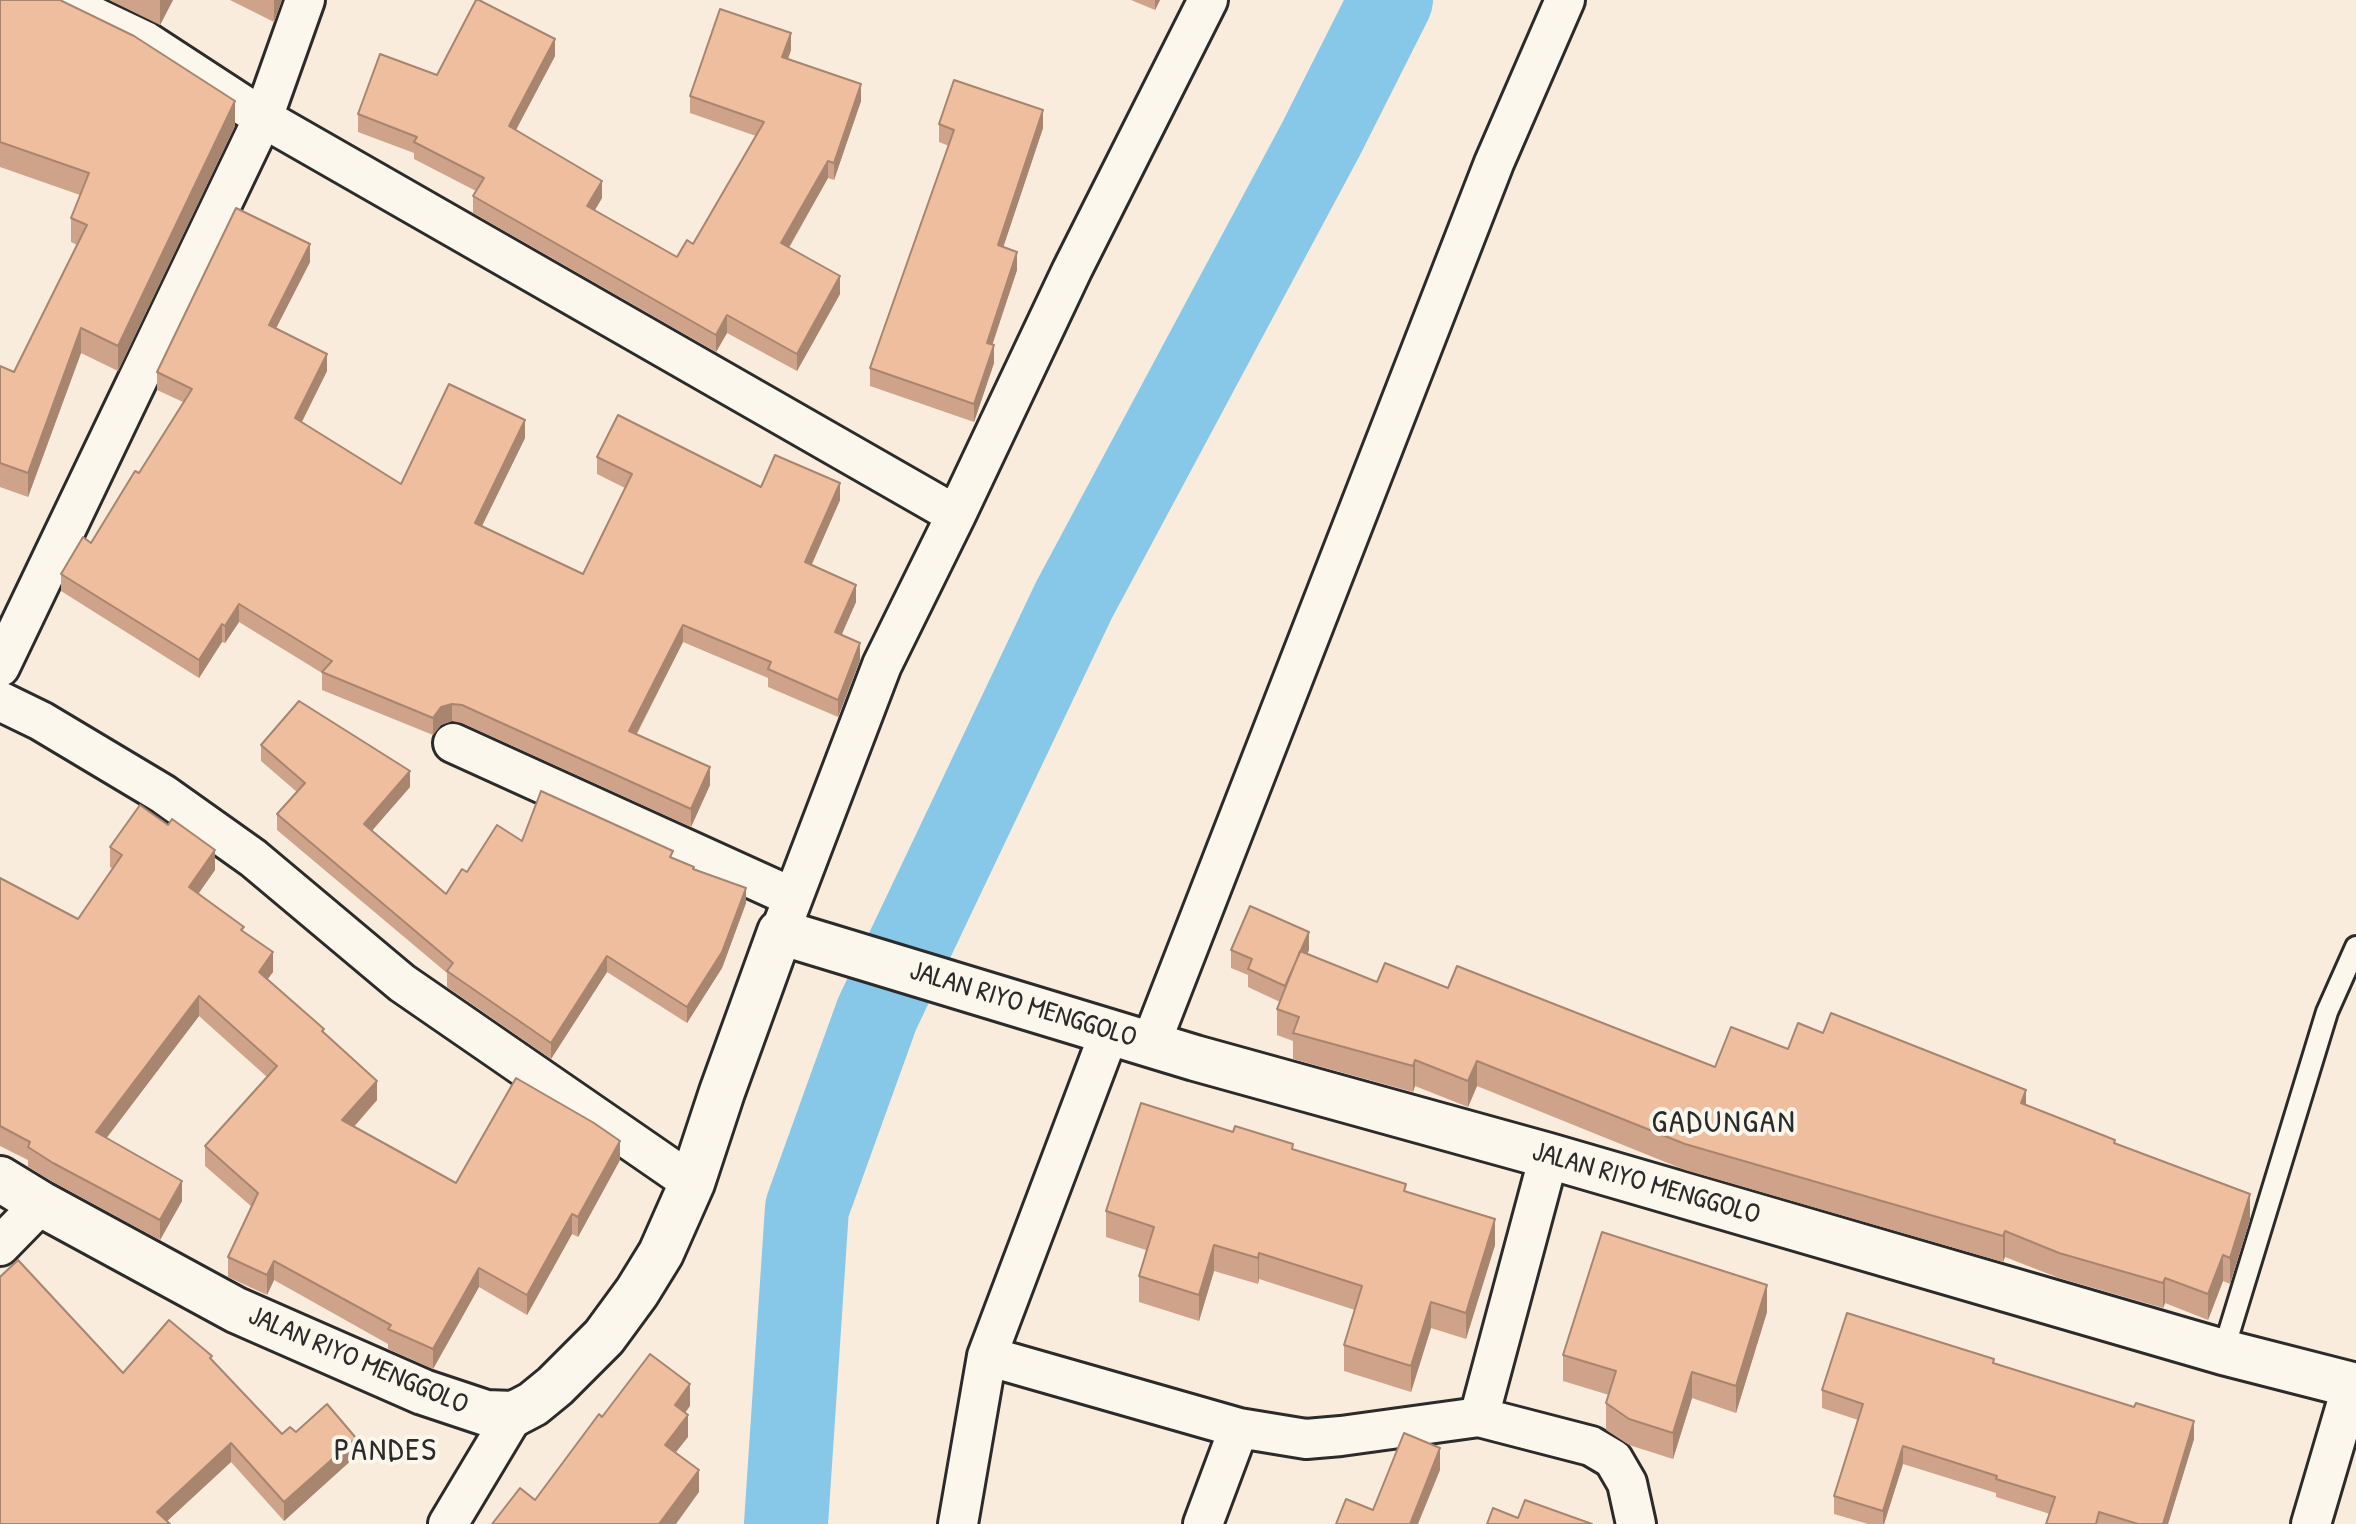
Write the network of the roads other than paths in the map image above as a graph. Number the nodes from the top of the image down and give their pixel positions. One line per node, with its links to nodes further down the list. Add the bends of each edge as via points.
1 (59, 0): 5 (street, via 145,41)
2 (305, 0): 5 (street)
3 (1208, 0): 6 (street)
4 (1565, 0): 12 (street)
5 (263, 118): 6 (street); 7 (street)
6 (956, 515): 10 (street, via 882,665)
7 (0, 667)
8 (0, 701): 15 (street, via 163,794 253,858 402,983)
9 (453, 743): 10 (street)
10 (791, 922): 12 (street, JALAN RIYO MENGGOLO, via 982,993); 15 (street, via 722,1092)
11 (2356, 947): 18 (lane, via 2327,1012)
12 (1130, 1037): 13 (street, JALAN RIYO MENGGOLO); 19 (street)
13 (1549, 1156): 18 (street, JALAN RIYO MENGGOLO); 22 (street)
14 (0, 1179): 16 (street, JALAN RIYO MENGGOLO)
15 (692, 1183): 21 (street, via 661,1253 604,1337 548,1392)
16 (41, 1204): 17 (street); 21 (street, JALAN RIYO MENGGOLO, via 236,1310 338,1356 473,1409)
17 (0, 1246)
18 (2223, 1352): 20 (street, JALAN RIYO MENGGOLO)
19 (987, 1356): 23 (street); 25 (street)
20 (2354, 1385): 28 (street)
21 (514, 1414): 24 (street)
22 (1479, 1417): 23 (street, via 1306,1439); 27 (street, via 1591,1446 1613,1459 1627,1483)
23 (1239, 1428): 26 (street)
24 (448, 1524)
25 (958, 1524)
26 (1203, 1524)
27 (1636, 1524)
28 (2311, 1524)

